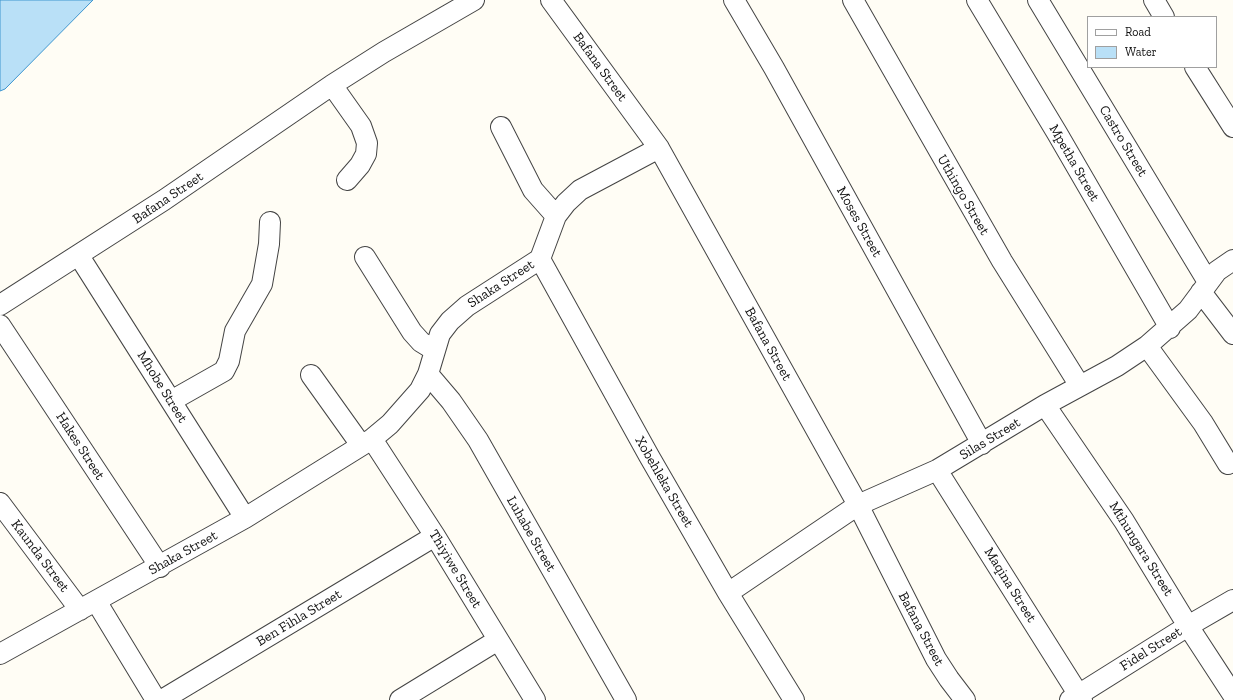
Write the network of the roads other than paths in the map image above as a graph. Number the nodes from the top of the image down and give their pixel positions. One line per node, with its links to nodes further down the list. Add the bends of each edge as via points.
1 (474, 0): 10 (street, Bafana Street)
2 (551, 0): 13 (street, Bafana Street)
3 (734, 0): 34 (street, Moses Street)
4 (853, 0): 30 (street, Uthingo Street, via 1002,261)
5 (977, 0): 24 (street, Mpetha Street)
6 (1038, 0): 21 (street, Castro Street)
7 (1154, 0): 8 (street)
8 (1163, 16)
9 (1196, 68): 11 (street)
10 (332, 85): 14 (street, via 361,126 367,143 366,154); 17 (street, Bafana Street)
11 (1233, 127)
12 (501, 128): 15 (street, via 533,190)
13 (659, 148): 15 (street, Shaka Street, via 580,190); 38 (street, Bafana Street)
14 (347, 180)
15 (556, 216): 19 (street, Shaka Street)
16 (270, 222): 31 (street, via 262,284 235,331 229,361 224,371)
17 (79, 256): 22 (street, Bafana Street); 31 (street, Mhobe Street)
18 (365, 257): 27 (street, via 412,332 421,342)
19 (540, 259): 27 (street, Shaka Street, via 467,306 440,334); 42 (street, Xobehleka Street)
20 (1233, 260): 21 (street, Silas Street, via 1217,271)
21 (1205, 287): 24 (street, Silas Street); 25 (street, Castro Street)
22 (0, 305)
23 (0, 325): 41 (street, Hakes Street)
24 (1170, 328): 26 (street, Silas Street)
25 (1233, 334)
26 (1147, 346): 30 (street, Silas Street); 35 (street, via 1203,423)
27 (434, 350): 28 (street, Shaka Street)
28 (428, 374): 33 (street, Shaka Street, via 420,390 405,408); 54 (street, Luhabe Street, via 451,401 478,440)
29 (311, 375): 33 (street)
30 (1080, 386): 32 (street, Silas Street)
31 (171, 401): 39 (street, Mhobe Street)
32 (1045, 405): 34 (street, Silas Street); 45 (street, Mthungara Street, via 1124,521)
33 (366, 442): 39 (street, Shaka Street); 40 (street, Thiyiwe Street)
34 (982, 444): 36 (street, Silas Street)
35 (1228, 464)
36 (937, 470): 38 (street, Silas Street); 49 (street, Maqina Street)
37 (0, 503): 44 (street, Kaunda Street)
38 (858, 505): 42 (street, Silas Street); 56 (street, Bafana Street, via 948,679)
39 (245, 518): 41 (street, Shaka Street)
40 (435, 536): 46 (street, Thiyiwe Street); 51 (street, Ben Fihla Street)
41 (160, 567): 44 (street, Shaka Street)
42 (728, 593): 55 (street, Xobehleka Street)
43 (1233, 600): 45 (street, Fidel Street)
44 (88, 605): 47 (street, Shaka Street); 50 (street, Kaunda Street)
45 (1188, 626): 48 (street, Mthungara Street); 49 (street, Fidel Street)
46 (498, 640): 52 (street); 53 (street, Thiyiwe Street)
47 (0, 654)
48 (1233, 695)
49 (1077, 698)
50 (156, 700)
51 (162, 700)
52 (400, 700)
53 (535, 700)
54 (626, 700)
55 (794, 700)
56 (965, 700)

